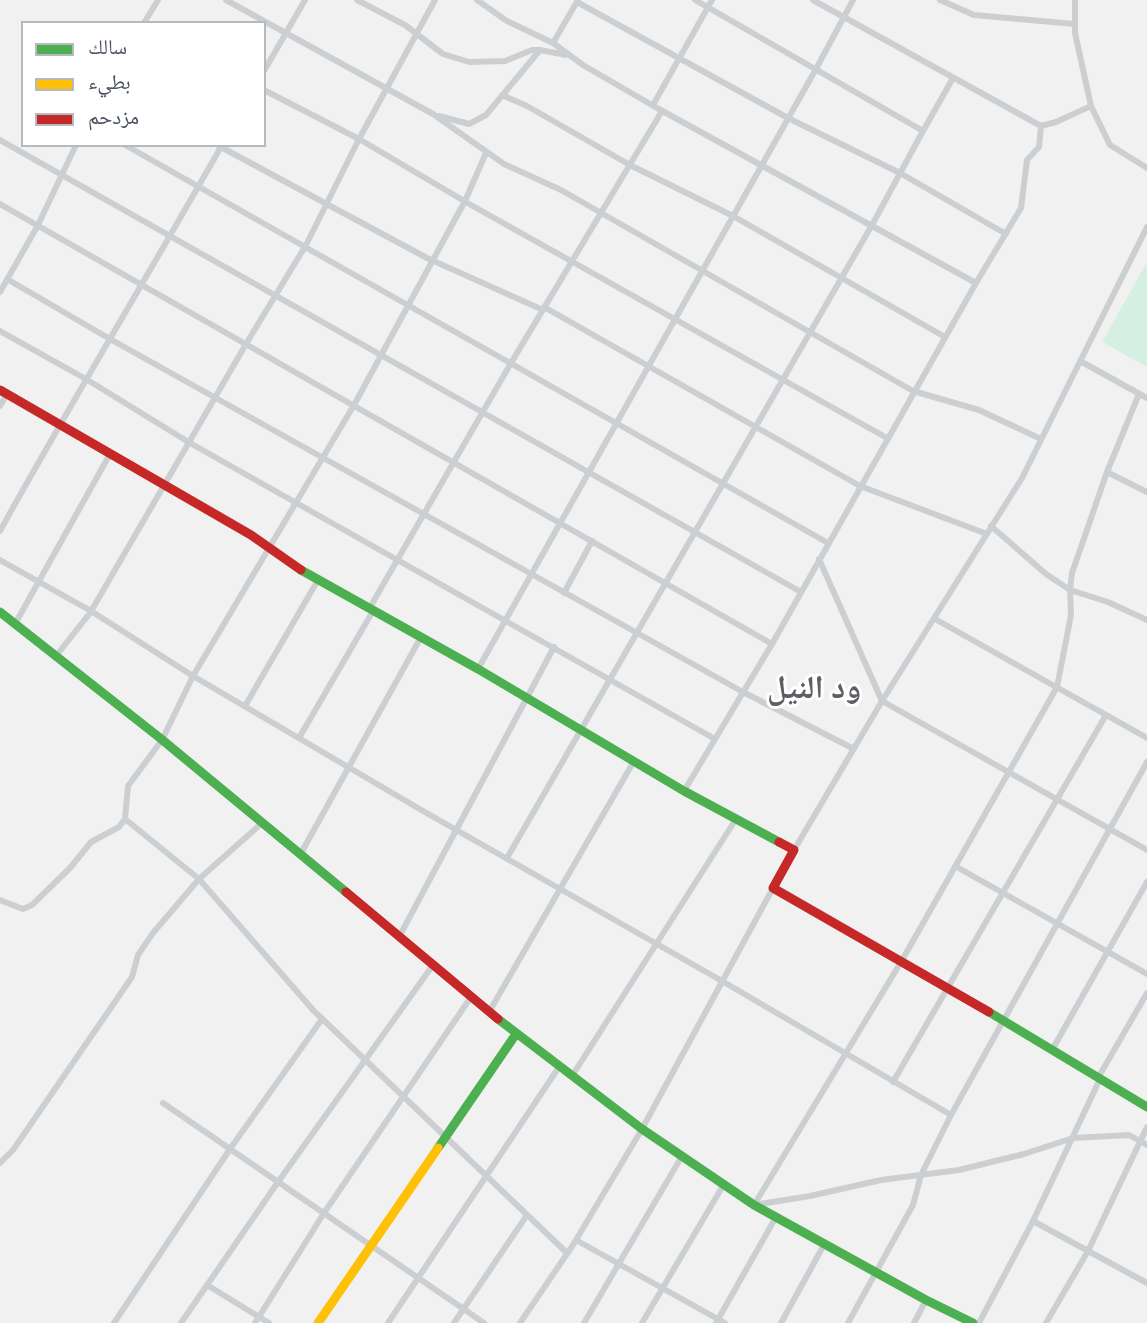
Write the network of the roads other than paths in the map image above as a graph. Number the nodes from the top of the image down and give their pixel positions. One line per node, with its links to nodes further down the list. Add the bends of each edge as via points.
1 (159, 0): 16 (street)
2 (226, 0): 17 (street)
3 (305, 0): 20 (street)
4 (357, 0): 21 (street)
5 (435, 0): 21 (street)
6 (477, 0): 22 (street, via 507,21)
7 (695, 0): 14 (street)
8 (712, 0): 14 (street)
9 (813, 0): 15 (street)
10 (853, 0): 15 (street)
11 (940, 0): 19 (street, via 974,15)
12 (1075, 0): 19 (street)
13 (577, 1): 22 (street); 25 (street)
14 (708, 7): 25 (street); 27 (street)
15 (844, 17): 27 (street); 28 (street)
16 (145, 21)
17 (264, 21)
18 (266, 22): 20 (street)
19 (1075, 24): 33 (street)
20 (287, 34): 26 (street); 29 (street)
21 (417, 34): 23 (street, via 443,54 469,62 505,61); 29 (street)
22 (553, 43): 24 (street)
23 (540, 50): 24 (street); 31 (street)
24 (571, 56): 32 (street)
25 (679, 58): 32 (street); 36 (street)
26 (266, 68)
27 (816, 69): 36 (street); 38 (street)
28 (953, 78): 37 (street); 38 (street)
29 (387, 87): 35 (street); 39 (street)
30 (266, 91): 39 (street)
31 (502, 96): 35 (street, via 486,115 469,124); 47 (street)
32 (653, 105): 34 (street)
33 (1091, 106): 37 (street); 48 (street, via 1110,145)
34 (663, 111): 46 (street); 47 (street)
35 (433, 114): 45 (street)
36 (788, 118): 46 (street); 49 (street)
37 (1041, 126): 60 (street, via 1039,147 1027,160 1021,208)
38 (923, 131): 49 (street)
39 (359, 139): 52 (street); 53 (street)
40 (0, 140): 50 (street)
41 (75, 147): 50 (street)
42 (128, 147): 51 (street)
43 (219, 147): 51 (street)
44 (222, 147): 53 (street)
45 (486, 153): 52 (street); 55 (street)
46 (761, 164): 56 (street); 58 (street)
47 (630, 165): 55 (street); 56 (street)
48 (1147, 168)
49 (900, 173): 58 (street); 60 (street)
50 (62, 175): 57 (street); 61 (street)
51 (198, 187): 61 (street); 62 (street)
52 (465, 201): 63 (street); 64 (street)
53 (325, 203): 62 (street); 63 (street)
54 (0, 204): 57 (street)
55 (601, 214): 64 (street); 65 (street)
56 (733, 216): 65 (street); 66 (street)
57 (38, 225): 67 (street); 69 (street)
58 (872, 225): 66 (street); 68 (street)
59 (1146, 230): 81 (street)
60 (1006, 234): 68 (street)
61 (170, 237): 69 (street); 71 (street)
62 (305, 247): 71 (street); 72 (street)
63 (433, 261): 72 (street); 73 (street)
64 (572, 261): 73 (street); 74 (street)
65 (701, 271): 74 (street); 76 (street)
66 (842, 278): 76 (street); 77 (street)
67 (7, 279): 70 (street); 78 (street)
68 (976, 283): 77 (street)
69 (143, 285): 78 (street); 79 (street)
70 (0, 292)
71 (275, 296): 79 (street); 80 (street)
72 (409, 306): 80 (street); 82 (street)
73 (544, 309): 82 (street); 83 (street)
74 (675, 319): 83 (street); 85 (street)
75 (0, 331): 84 (street)
76 (810, 332): 85 (street); 86 (street)
77 (945, 337): 86 (street)
78 (110, 340): 84 (street); 89 (street)
79 (246, 344): 89 (street); 91 (street)
80 (381, 356): 91 (street); 93 (street)
81 (1080, 361): 88 (street); 98 (street)
82 (511, 363): 93 (street); 94 (street)
83 (648, 366): 94 (street); 96 (street)
84 (86, 379): 95 (street); 99 (street)
85 (783, 380): 96 (street); 97 (street)
86 (913, 391): 97 (street); 98 (street, via 979,410)
87 (3, 392): 92 (street); 95 (street)
88 (1139, 394): 90 (street); 103 (street)
89 (215, 398): 99 (street); 101 (street)
90 (1147, 398)
91 (354, 405): 101 (street); 102 (street)
92 (0, 406)
93 (482, 413): 102 (street); 104 (street)
94 (616, 423): 104 (street); 105 (street)
95 (58, 425): 100 (street); 113 (street)
96 (756, 427): 105 (street); 107 (street)
97 (887, 438): 107 (street)
98 (1041, 439): 112 (street)
99 (190, 443): 106 (street); 109 (street)
100 (110, 454): 106 (street); 124 (street)
101 (323, 458): 109 (street); 110 (street)
102 (454, 462): 110 (street); 111 (street)
103 (1107, 472): 108 (street); 126 (street)
104 (589, 473): 111 (street); 114 (street)
105 (723, 484): 114 (street); 117 (street)
106 (166, 486): 118 (street); 130 (street)
107 (860, 486): 115 (street); 117 (street)
108 (1147, 492)
109 (297, 502): 118 (street); 119 (street)
110 (424, 514): 119 (street); 122 (street)
111 (560, 523): 116 (street); 122 (street)
112 (991, 526): 115 (street); 126 (street)
113 (0, 531)
114 (695, 533): 125 (street); 127 (street)
115 (987, 534): 132 (street)
116 (592, 541): 125 (street); 128 (street)
117 (828, 543): 120 (street)
118 (270, 547): 123 (street); 142 (street)
119 (398, 558): 129 (street); 133 (street)
120 (819, 559): 127 (street); 147 (street)
121 (0, 560): 124 (street)
122 (531, 574): 128 (street); 133 (street)
123 (318, 580): 129 (street); 148 (street)
124 (39, 582): 130 (street); 135 (street)
125 (666, 584): 136 (street); 138 (street)
126 (1070, 590): 134 (street); 144 (street, via 1071,615)
127 (800, 592): 138 (street)
128 (564, 593): 136 (street)
129 (371, 610): 137 (street); 151 (street)
130 (91, 611): 140 (street); 142 (street)
131 (0, 612): 135 (street)
132 (935, 619): 144 (street); 147 (street)
133 (506, 620): 139 (street); 141 (street)
134 (1147, 620)
135 (15, 624): 140 (street)
136 (638, 634): 143 (street); 145 (street)
137 (421, 637): 141 (street); 158 (street)
138 (772, 644): 145 (street)
139 (554, 647): 143 (street); 146 (street)
140 (56, 656): 154 (street)
141 (478, 669): 146 (street)
142 (193, 676): 148 (street); 154 (street)
143 (611, 680): 150 (street); 153 (street)
144 (1057, 687): 149 (street); 159 (street)
145 (743, 692): 153 (street); 155 (street)
146 (526, 698): 150 (street); 166 (street)
147 (882, 701): 155 (street); 159 (street)
148 (245, 706): 151 (street)
149 (1105, 715): 152 (street); 161 (street)
150 (582, 731): 156 (street); 170 (street)
151 (299, 738): 158 (street)
152 (1147, 738)
153 (715, 739): 160 (street)
154 (162, 740): 162 (street, via 128,786); 164 (street)
155 (854, 748): 167 (street)
156 (634, 761): 160 (street); 175 (street)
157 (1147, 762): 165 (street)
158 (349, 767): 166 (street); 169 (street)
159 (1009, 772): 161 (street); 171 (street)
160 (684, 791): 163 (street)
161 (1057, 799): 165 (street); 176 (street)
162 (125, 819): 172 (street); 177 (street, via 91,842 32,905 23,909)
163 (736, 819): 167 (street); 180 (street)
164 (262, 823): 169 (street); 172 (street)
165 (1109, 829): 168 (street); 178 (street)
166 (457, 830): 170 (street); 179 (street)
167 (794, 850): 174 (street)
168 (1147, 850)
169 (300, 855): 179 (street)
170 (507, 858): 175 (street)
171 (956, 866): 176 (street); 182 (street)
172 (199, 879): 190 (street); 211 (street, via 153,933 138,955 132,976)
173 (1147, 882): 181 (street)
174 (773, 888): 182 (street); 185 (street)
175 (560, 889): 180 (street); 189 (street)
176 (1003, 893): 178 (street); 186 (street)
177 (0, 900)
178 (1057, 923): 181 (street); 191 (street)
179 (399, 937): 183 (street)
180 (656, 943): 185 (street); 197 (street)
181 (1107, 952): 184 (street); 193 (street)
182 (901, 962): 186 (street); 194 (street)
183 (433, 965): 188 (street); 195 (street)
184 (1147, 974)
185 (722, 981): 194 (street); 205 (street)
186 (948, 988): 191 (street); 199 (street)
187 (1147, 993): 198 (street)
188 (471, 997): 189 (street); 200 (street)
189 (489, 1012): 192 (street)
190 (322, 1019): 195 (street); 209 (street)
191 (1003, 1020): 193 (street); 203 (street)
192 (516, 1034): 196 (street); 206 (street)
193 (1052, 1050): 198 (street)
194 (845, 1055): 199 (street); 216 (street)
195 (365, 1060): 200 (street); 214 (street)
196 (559, 1067): 197 (street); 213 (street)
197 (572, 1076): 205 (street)
198 (1099, 1079): 202 (street); 207 (street)
199 (893, 1082): 203 (street)
200 (403, 1097): 206 (street); 217 (street)
201 (163, 1103): 209 (street)
202 (1147, 1107)
203 (951, 1115): 212 (street)
204 (1147, 1126): 208 (street)
205 (642, 1129): 210 (street); 221 (street)
206 (446, 1137): 213 (street); 223 (street)
207 (1073, 1138): 208 (street, via 1129,1135); 212 (street, via 960,1170); 220 (street)
208 (1144, 1143): 224 (street)
209 (230, 1149): 214 (street); 236 (street)
210 (682, 1156): 215 (street); 226 (street)
211 (0, 1163)
212 (921, 1175): 216 (street); 227 (street, via 913,1205)
213 (486, 1176): 218 (street); 228 (street)
214 (278, 1182): 217 (street); 230 (street)
215 (724, 1184): 216 (street); 231 (street)
216 (754, 1205): 219 (street)
217 (324, 1213): 223 (street); 234 (street)
218 (527, 1215): 225 (street); 233 (street)
219 (776, 1217): 222 (street); 235 (street)
220 (1033, 1221): 224 (street); 250 (street)
221 (576, 1240): 225 (street); 226 (street)
222 (825, 1243): 227 (street); 246 (street)
223 (371, 1245): 228 (street); 239 (street)
224 (1088, 1251): 229 (street); 251 (street)
225 (567, 1253): 243 (street)
226 (619, 1264): 231 (street); 244 (street)
227 (876, 1271): 232 (street); 247 (street)
228 (418, 1278): 233 (street); 240 (street)
229 (1147, 1283)
230 (207, 1284): 234 (street); 237 (street)
231 (663, 1288): 235 (street); 245 (street)
232 (926, 1300): 248 (street); 249 (street)
233 (464, 1309): 241 (street); 242 (street)
234 (257, 1320): 238 (street)
235 (720, 1322)
236 (114, 1323)
237 (181, 1323)
238 (269, 1323)
239 (318, 1323)
240 (388, 1323)
241 (454, 1323)
242 (484, 1323)
243 (520, 1323)
244 (584, 1323)
245 (642, 1323)
246 (781, 1323)
247 (848, 1323)
248 (914, 1323)
249 (973, 1323)
250 (979, 1323)
251 (1046, 1323)

